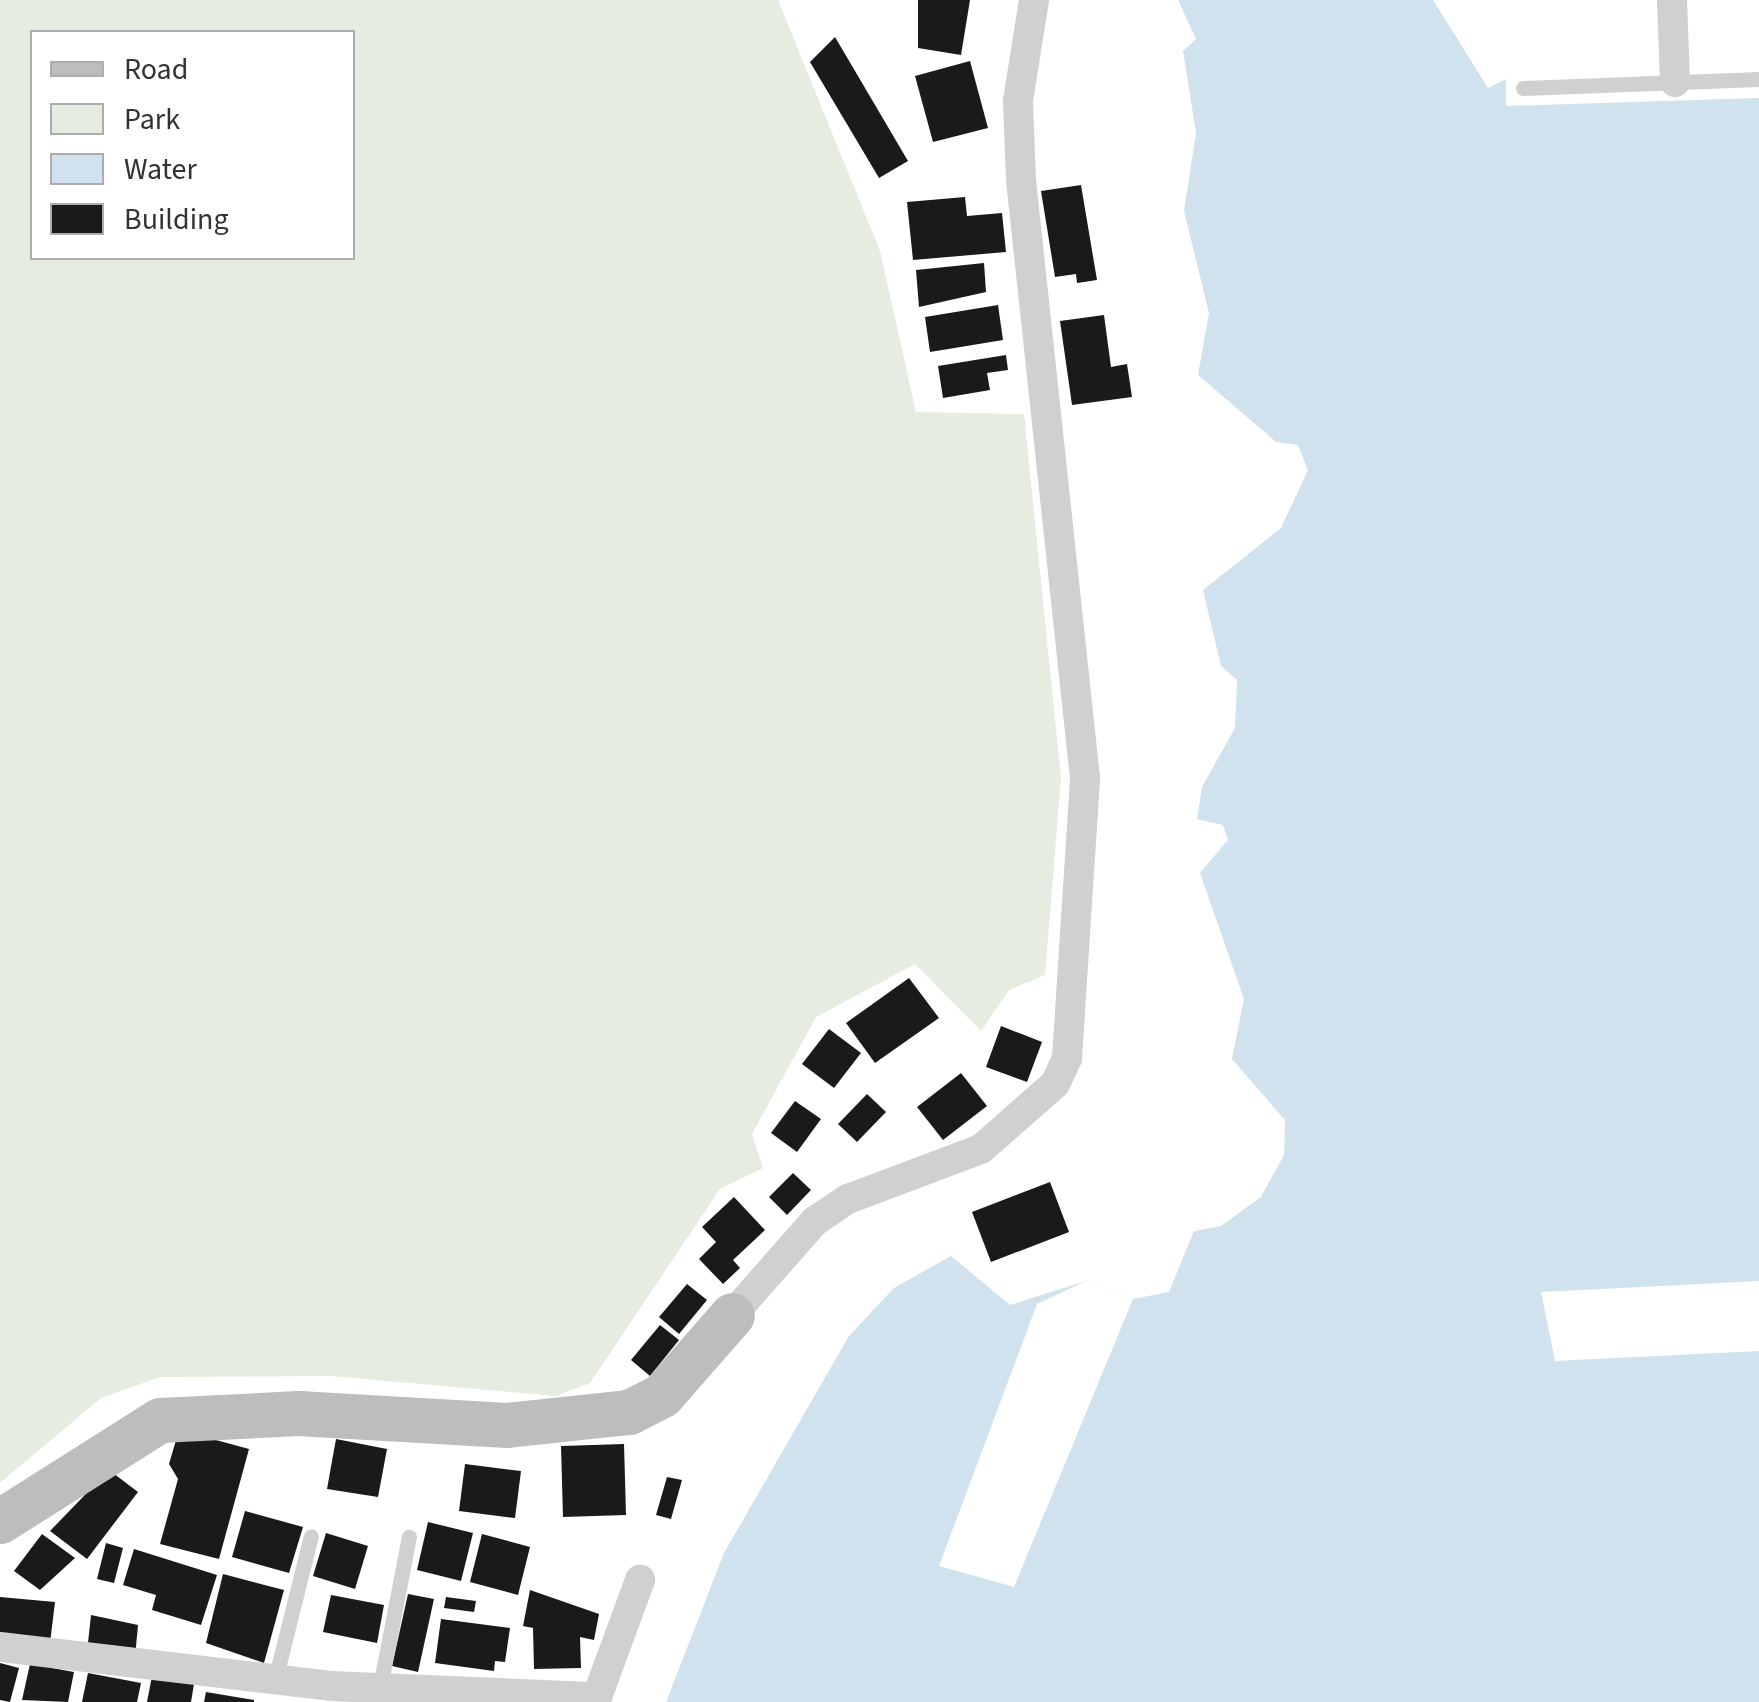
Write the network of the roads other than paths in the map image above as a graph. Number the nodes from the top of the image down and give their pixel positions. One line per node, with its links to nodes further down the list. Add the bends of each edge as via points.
1 (1034, 0): 6 (street, via 1018,101 1022,180 1085,778 1067,1058 1056,1084 981,1149 848,1200 816,1221)
2 (1672, 0): 4 (street)
3 (1759, 79): 4 (lane)
4 (1676, 82): 5 (lane)
5 (1523, 88)
6 (732, 1315): 7 (street, via 662,1394 629,1412 524,1425 298,1413 160,1420)
7 (0, 1521)
8 (311, 1536): 12 (lane)
9 (409, 1537): 13 (lane)
10 (640, 1580): 13 (street, via 596,1696)
11 (0, 1647): 12 (street)
12 (275, 1680): 13 (street)
13 (380, 1688)

